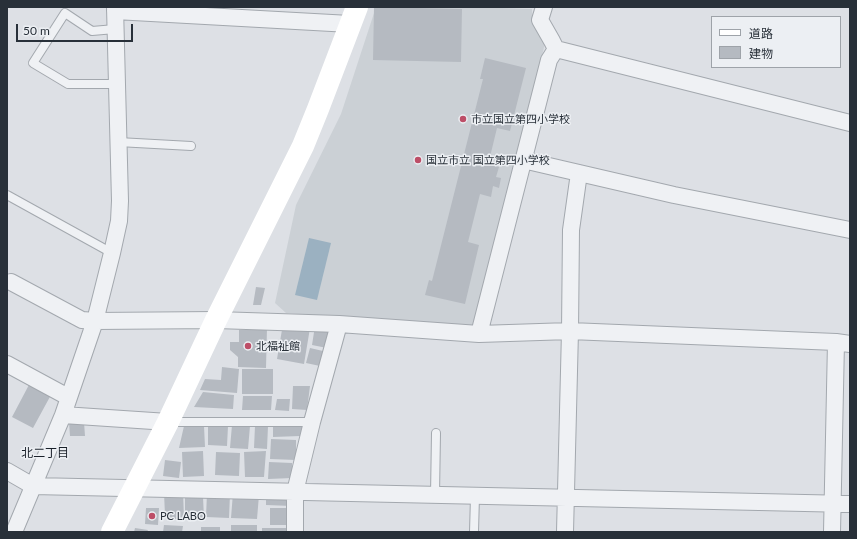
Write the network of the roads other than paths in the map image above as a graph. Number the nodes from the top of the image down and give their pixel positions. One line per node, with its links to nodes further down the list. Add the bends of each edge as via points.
1 (544, 7): 6 (street, via 540,20)
2 (115, 9): 3 (street); 5 (street)
3 (250, 13): 4 (street)
4 (353, 16): 17 (street, via 303,146)
5 (115, 29): 7 (street); 7 (lane, via 92,31 65,13 33,63 68,84)
6 (556, 49): 8 (street); 11 (street, via 549,60)
7 (116, 84): 9 (street)
8 (850, 123)
9 (118, 142): 10 (lane); 15 (street, via 119,221)
10 (191, 146)
11 (523, 160): 12 (street); 21 (street)
12 (579, 173): 14 (street); 20 (street, via 571,230)
13 (7, 194): 15 (lane)
14 (850, 230)
15 (112, 253): 18 (street)
16 (11, 282): 18 (street, via 82,320)
17 (216, 320): 18 (street); 19 (street); 26 (street)
18 (94, 321): 24 (street)
19 (338, 324): 21 (street); 27 (street)
20 (570, 332): 21 (street); 22 (street); 35 (street)
21 (479, 334)
22 (843, 343): 36 (street)
23 (7, 364): 24 (street)
24 (68, 397): 25 (street)
25 (63, 414): 26 (street); 30 (street)
26 (168, 422): 27 (lane); 31 (street)
27 (312, 422): 32 (street)
28 (436, 433): 33 (lane)
29 (7, 471): 30 (street)
30 (33, 486): 31 (street); 38 (street)
31 (134, 488): 32 (street); 39 (street)
32 (295, 492): 33 (street); 40 (street)
33 (435, 495): 34 (street)
34 (475, 496): 35 (street); 41 (lane)
35 (565, 497): 36 (street); 42 (street)
36 (832, 503): 37 (street); 43 (street)
37 (850, 504)
38 (14, 532)
39 (112, 532)
40 (295, 532)
41 (474, 532)
42 (565, 532)
43 (832, 532)

